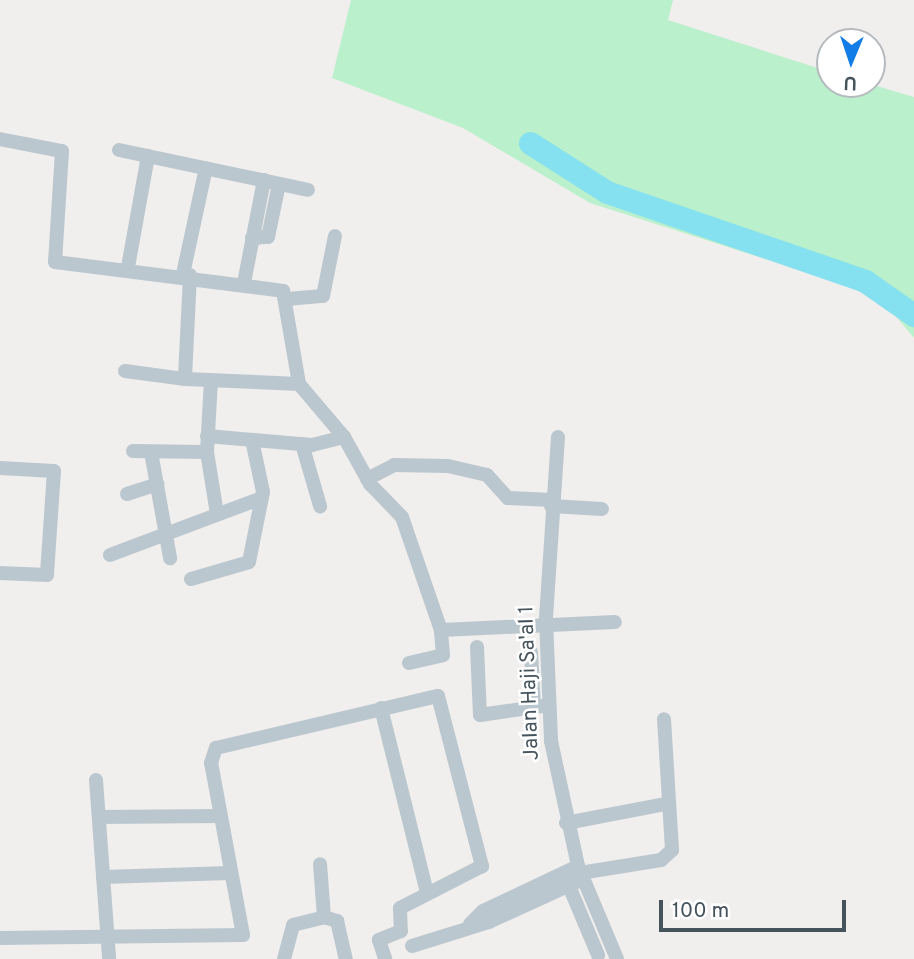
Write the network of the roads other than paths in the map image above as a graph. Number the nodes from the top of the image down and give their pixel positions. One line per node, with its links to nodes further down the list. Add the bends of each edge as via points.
1 (0, 139): 10 (street, via 62,151 55,262)
2 (119, 149): 3 (street)
3 (148, 156): 4 (street); 10 (street)
4 (206, 168): 5 (street); 11 (street)
5 (264, 180): 6 (street); 9 (street)
6 (279, 184): 7 (street); 9 (street, via 268,237)
7 (308, 190)
8 (335, 236): 13 (street, via 323,296)
9 (252, 238): 12 (street)
10 (128, 267): 11 (street)
11 (186, 274): 12 (street); 15 (street)
12 (244, 283): 13 (street, via 274,286)
13 (287, 299): 17 (street)
14 (125, 371): 15 (street)
15 (185, 379): 16 (street)
16 (211, 380): 17 (street); 18 (street)
17 (299, 384): 19 (street)
18 (207, 436): 21 (street); 25 (street)
19 (344, 437): 22 (street); 27 (street)
20 (558, 437): 31 (street, Jalan Haji Sa'al 1)
21 (252, 440): 22 (street); 30 (street)
22 (302, 444): 32 (street)
23 (133, 451): 24 (street)
24 (151, 452): 25 (street); 28 (street)
25 (207, 452): 34 (street)
26 (0, 468): 38 (street, via 54,471 47,575)
27 (367, 479): 31 (street, via 394,465 448,466 487,475 508,498); 42 (street, via 402,517)
28 (157, 484): 29 (street); 35 (street)
29 (127, 494)
30 (262, 498): 34 (street); 39 (street, via 249,562)
31 (551, 503): 33 (street); 40 (street, Jalan Haji Sa'al 1)
32 (320, 506)
33 (602, 509)
34 (217, 514): 35 (street)
35 (164, 534): 36 (street); 37 (street)
36 (110, 555)
37 (170, 558)
38 (0, 573)
39 (191, 579)
40 (546, 620): 41 (street); 42 (street); 46 (street, Jalan Haji Sa'al 1)
41 (615, 622)
42 (441, 630): 45 (street, via 443,655)
43 (477, 647): 46 (street, via 480,715)
44 (531, 652): 46 (street)
45 (409, 663)
46 (542, 706): 53 (street, Jalan Haji Sa'al 1)
47 (381, 708): 51 (street, via 216,748 211,758); 59 (street); 59 (street, via 438,696 482,866)
48 (664, 719): 50 (street)
49 (96, 780): 52 (street)
50 (666, 804): 53 (street); 56 (street, via 669,856)
51 (220, 816): 52 (street); 55 (street)
52 (99, 817): 57 (street)
53 (566, 823): 56 (street, Jalan Haji Sa'al 1)
54 (320, 864): 60 (street)
55 (230, 873): 57 (street); 63 (street, via 243,935)
56 (580, 873): 58 (street); 61 (street, via 483,911); 65 (street, Jalan Haji Sa'al 1)
57 (103, 877): 63 (street)
58 (569, 886): 61 (street); 66 (street)
59 (427, 893): 70 (street, via 400,908 401,931 380,937)
60 (324, 917): 68 (street, via 293,925); 69 (street, via 337,921)
61 (470, 924): 64 (street)
62 (0, 937): 63 (street)
63 (108, 937): 67 (street)
64 (412, 946)
65 (615, 954): 66 (street)
66 (593, 957)
67 (109, 959)
68 (284, 959)
69 (346, 959)
70 (385, 959)

